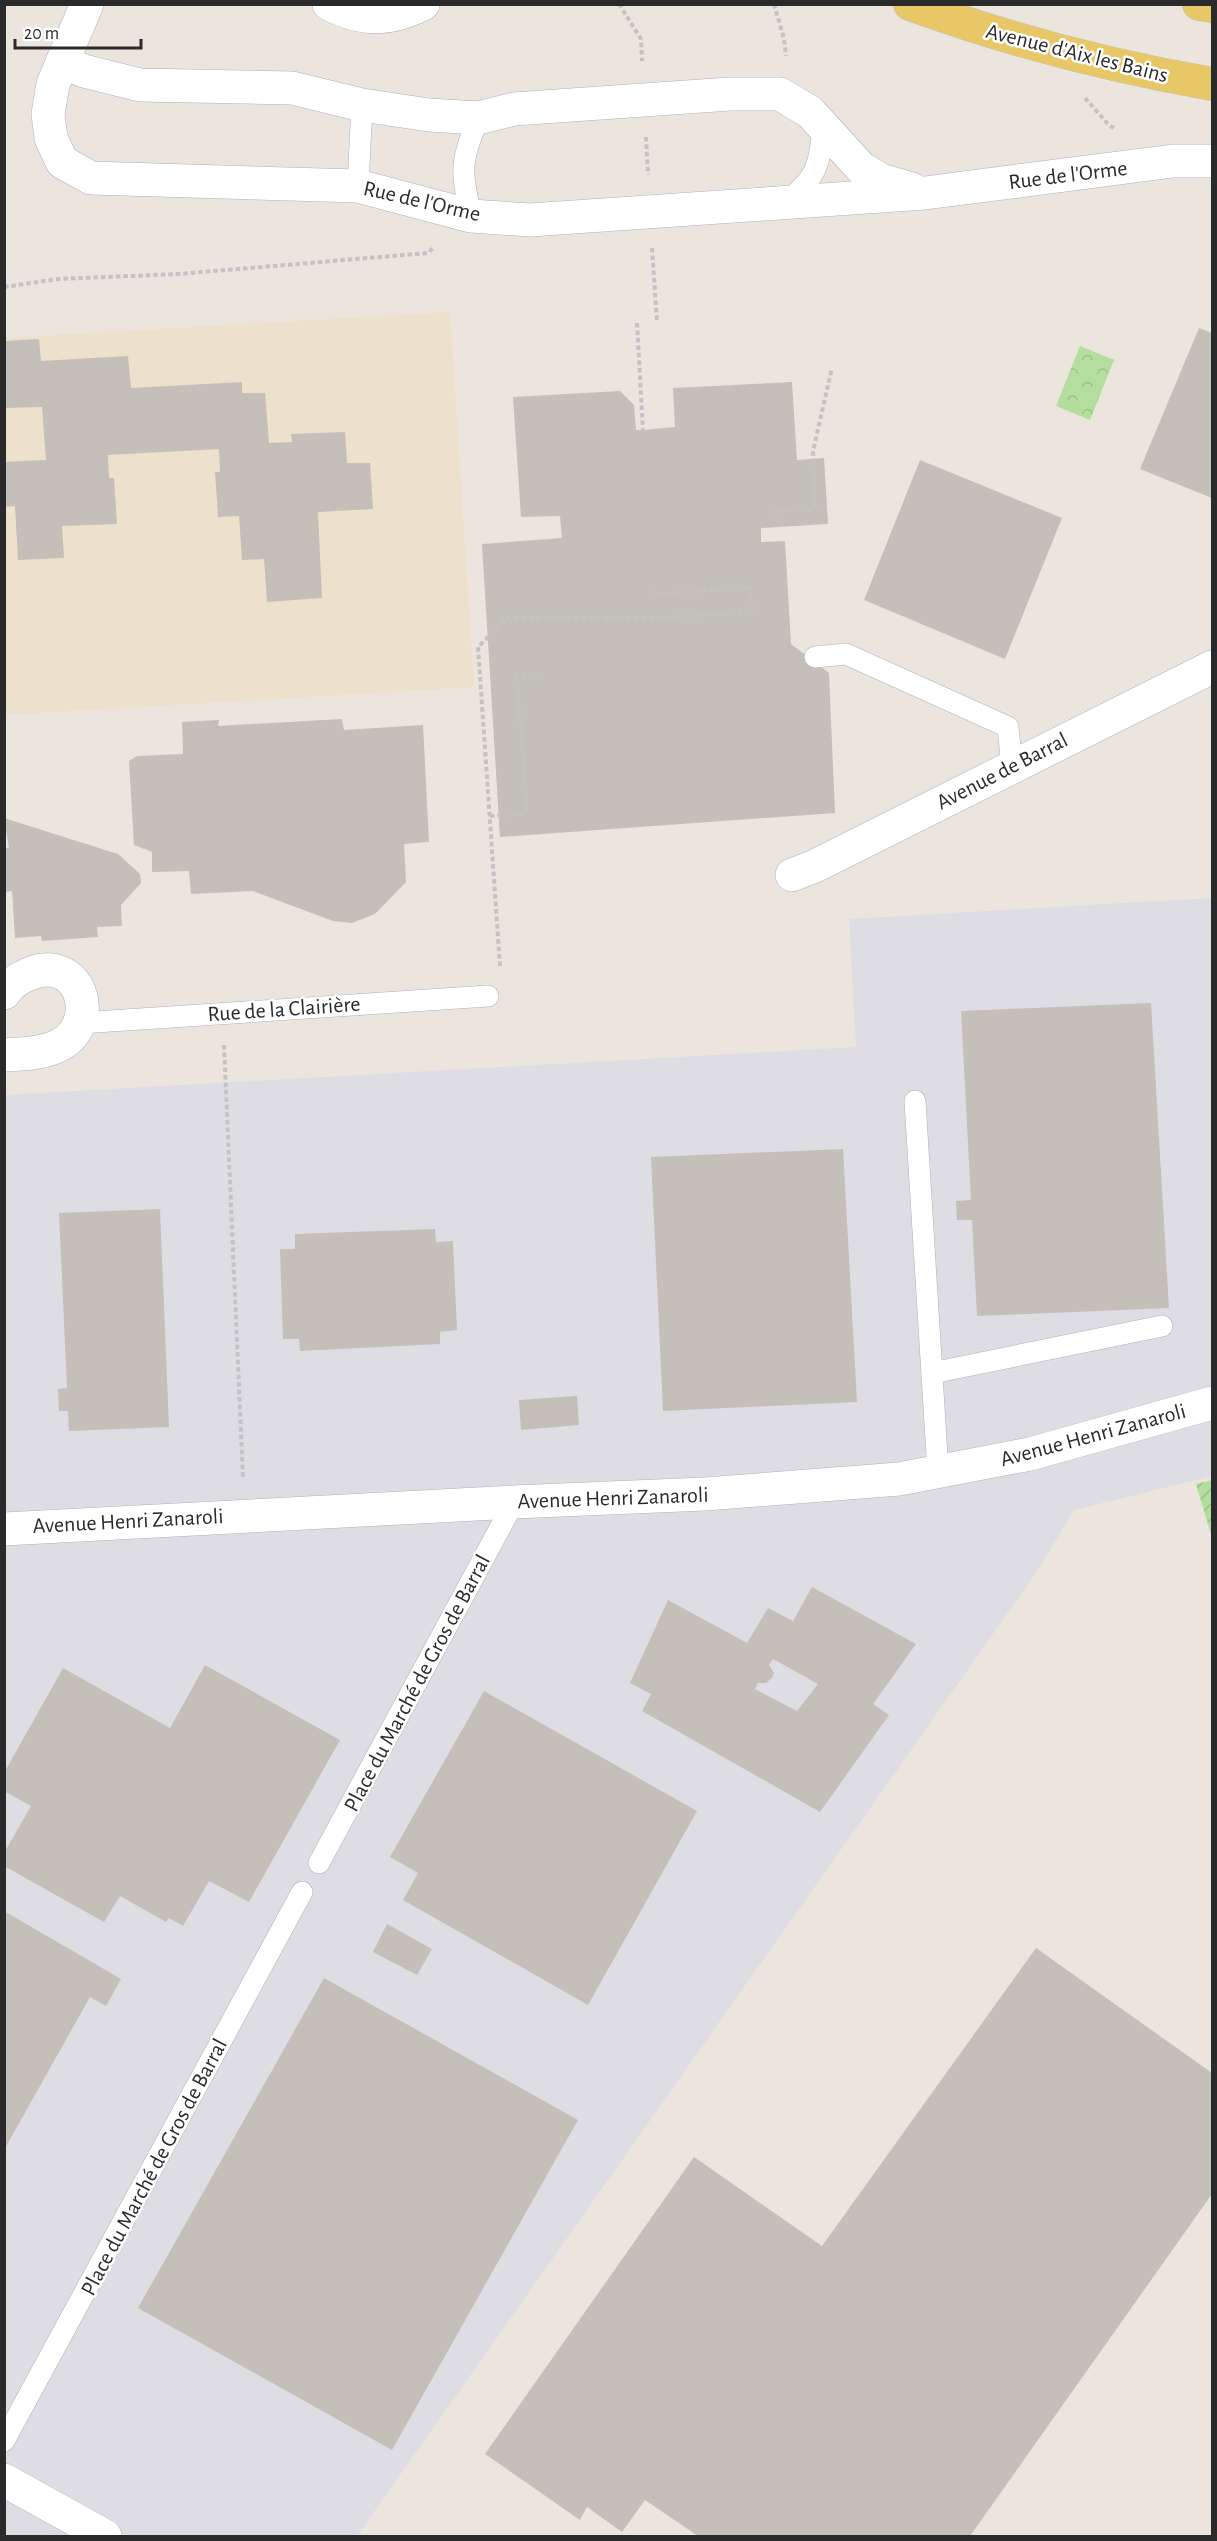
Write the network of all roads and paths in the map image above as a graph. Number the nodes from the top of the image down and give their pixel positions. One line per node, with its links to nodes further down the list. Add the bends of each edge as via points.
1 (87, 4): 10 (street, Rue de l'Orme)
2 (329, 4): 3 (street, via 350,15 366,17 387,16)
3 (423, 4)
4 (619, 4): 13 (path, via 641,39)
5 (774, 4): 9 (path)
6 (910, 4): 11 (main road, Avenue d'Aix les Bains, via 1044,49)
7 (1199, 4): 8 (main road)
8 (1212, 6)
9 (784, 39)
10 (62, 62): 14 (street, Rue de l'Orme, via 140,85 292,88); 19 (street, Rue de l'Orme, via 48,114 51,138 62,162 91,178)
11 (1212, 84)
12 (1082, 94): 17 (path)
13 (645, 100): 15 (street, Rue de l'Orme, via 514,109); 16 (street, Rue de l'Orme, via 780,94 810,112)
14 (362, 105): 15 (street, Rue de l'Orme); 19 (lane)
15 (478, 118): 22 (lane, via 462,169)
16 (823, 127): 20 (street, Rue de l'Orme, via 861,168 881,180); 21 (lane, via 818,168 807,185)
17 (1117, 130)
18 (1212, 160): 20 (street, Rue de l'Orme, via 1173,161)
19 (358, 186): 22 (street, Rue de l'Orme)
20 (925, 193): 21 (street, Rue de l'Orme)
21 (785, 203): 22 (street, Rue de l'Orme, via 530,220)
22 (471, 216): 23 (path, via 428,253 178,274 57,279)
23 (4, 287)
24 (638, 323): 26 (path)
25 (832, 368): 27 (path, via 813,451 815,508)
26 (643, 430)
27 (770, 512)
28 (653, 589): 33 (path, via 653,594 750,588 753,612 661,618 507,618 478,647)
29 (815, 657): 32 (lane, via 846,654 1008,728)
30 (1212, 667): 32 (street, Avenue de Barral)
31 (540, 674): 33 (path, via 517,676 527,814)
32 (1012, 766): 34 (street, Avenue de Barral)
33 (490, 816): 35 (path)
34 (792, 875)
35 (501, 972)
36 (4, 993): 39 (street, via 38,970 58,971 81,990 84,1002)
37 (488, 996): 38 (lane, Rue de la Clairière)
38 (223, 1013): 39 (lane, Rue de la Clairière); 47 (path)
39 (80, 1023): 40 (street, via 74,1033 51,1049)
40 (4, 1055)
41 (915, 1101): 43 (lane)
42 (1162, 1326): 43 (lane)
43 (932, 1373): 45 (lane)
44 (1212, 1403): 45 (street, Avenue Henri Zanaroli, via 1030,1454)
45 (938, 1472): 46 (street, Avenue Henri Zanaroli, via 899,1479 705,1494)
46 (514, 1502): 47 (street, Avenue Henri Zanaroli); 49 (lane, Place du Marché de Gros de Barral)
47 (245, 1515): 48 (street, Avenue Henri Zanaroli)
48 (4, 1528)
49 (319, 1863)
50 (302, 1892): 51 (lane, Place du Marché de Gros de Barral)
51 (4, 2441)
52 (4, 2480): 53 (street)
53 (105, 2536)

